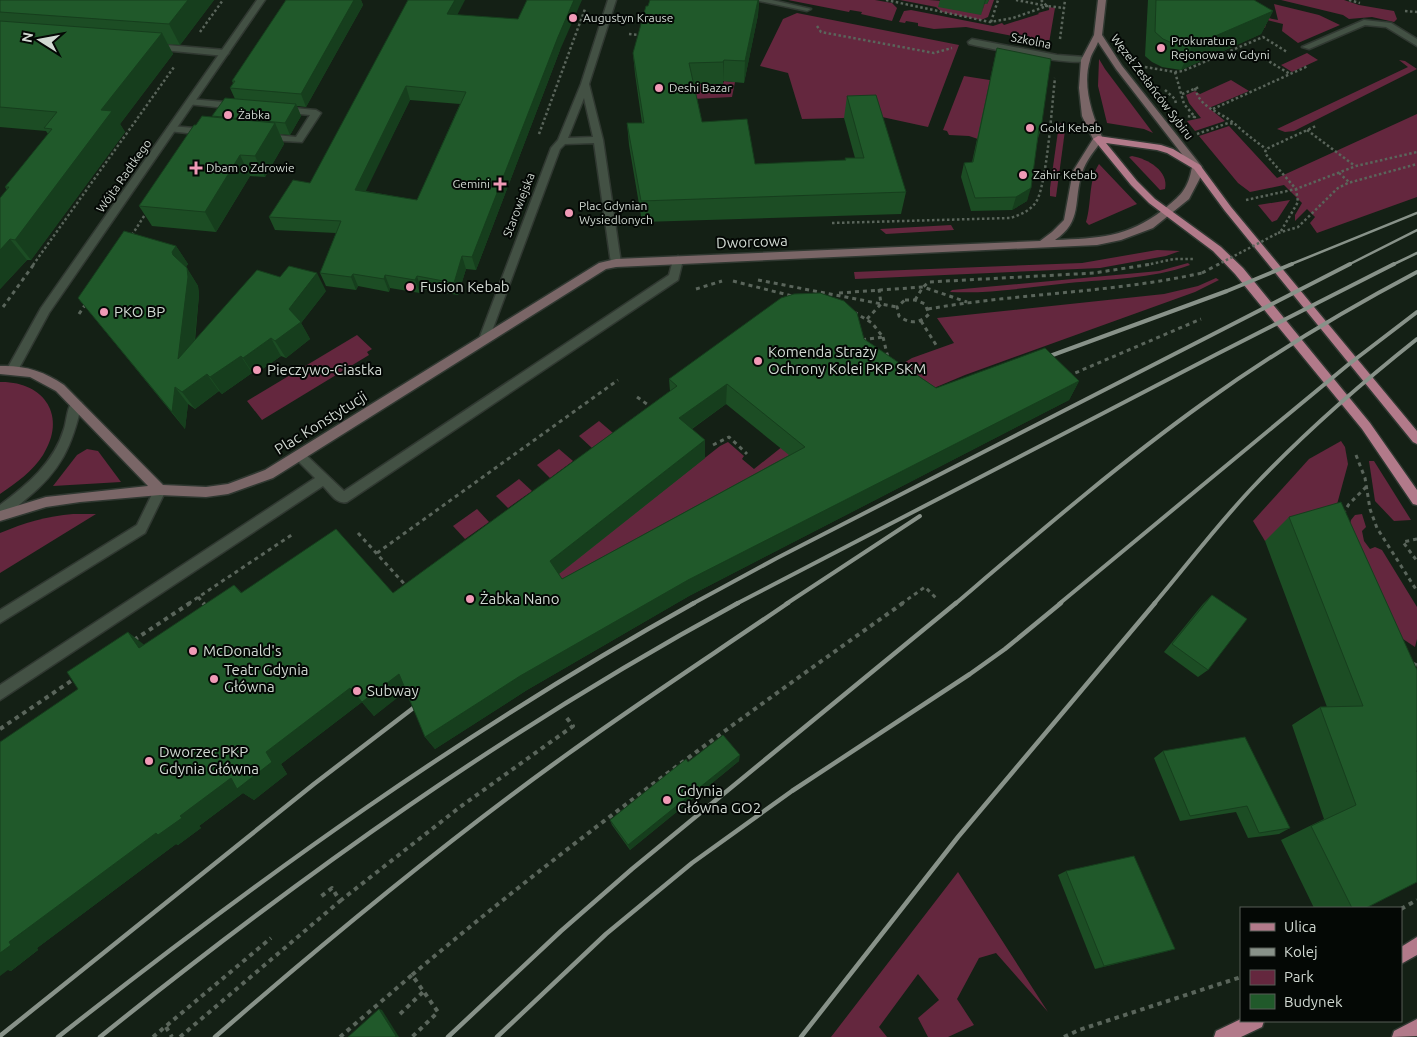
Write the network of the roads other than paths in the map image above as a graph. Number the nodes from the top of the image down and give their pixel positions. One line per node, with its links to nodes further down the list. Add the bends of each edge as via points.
1 (261, 0): 11 (street, Wójta Radtkego)
2 (612, 0): 13 (street, Starowiejska)
3 (759, 0): 5 (street)
4 (1102, 0): 6 (main road)
5 (805, 8)
6 (1098, 34): 12 (main road, Węzeł Zesłańców Sybiru); 23 (main road, Węzeł Zesłańców Sybiru, via 1119,67)
7 (972, 42): 12 (street, Szkolna, via 1057,58)
8 (1417, 43): 9 (street, via 1388,25 1364,22)
9 (1306, 46)
10 (149, 47): 11 (street)
11 (225, 52): 14 (street, Wójta Radtkego)
12 (1086, 60): 20 (main road, Węzeł Zesłańców Sybiru, via 1087,116)
13 (585, 84): 21 (street); 22 (street, Starowiejska)
14 (190, 102): 15 (street); 17 (street, Wójta Radtkego)
15 (246, 107)
16 (272, 109): 19 (street, via 316,113 299,140)
17 (171, 129): 18 (street); 29 (street, Wójta Radtkego, via 45,311)
18 (220, 133)
19 (258, 136)
20 (1098, 139): 23 (main road, via 1158,147); 24 (main road, via 1134,183); 25 (main road, via 1076,177 1073,212 1067,224)
21 (598, 140): 22 (street); 27 (street)
22 (562, 141): 28 (street, Starowiejska, via 556,148 536,198)
23 (1196, 166): 24 (main road, via 1190,192); 32 (main road)
24 (1167, 212): 25 (main road, via 1149,226 1117,238); 36 (main road, via 1239,271 1366,426)
25 (1043, 244): 26 (main road, Dworcowa)
26 (678, 260): 27 (main road, Dworcowa); 34 (street, via 674,277 343,498)
27 (616, 263): 28 (main road, Dworcowa, via 592,271)
28 (484, 339): 33 (main road, Plac Konstytucji)
29 (13, 369): 30 (main road); 31 (main road, via 45,377)
30 (0, 370)
31 (76, 403): 35 (main road); 37 (street, Plac Konstytucji, via 66,443 58,458 33,486)
32 (1417, 439)
33 (300, 456): 34 (street); 35 (main road, Plac Konstytucji, via 269,474 228,489 206,492)
34 (324, 479): 39 (street)
35 (160, 490): 37 (main road, Plac Konstytucji, via 46,502); 38 (street, via 141,529)
36 (1417, 500)
37 (0, 514)
38 (0, 617)
39 (6, 685): 40 (street)
40 (0, 693)
41 (1417, 946): 42 (main road)
42 (1402, 955)
43 (1254, 1022): 45 (main road)
44 (1417, 1027): 46 (main road)
45 (1222, 1037)
46 (1400, 1037)

